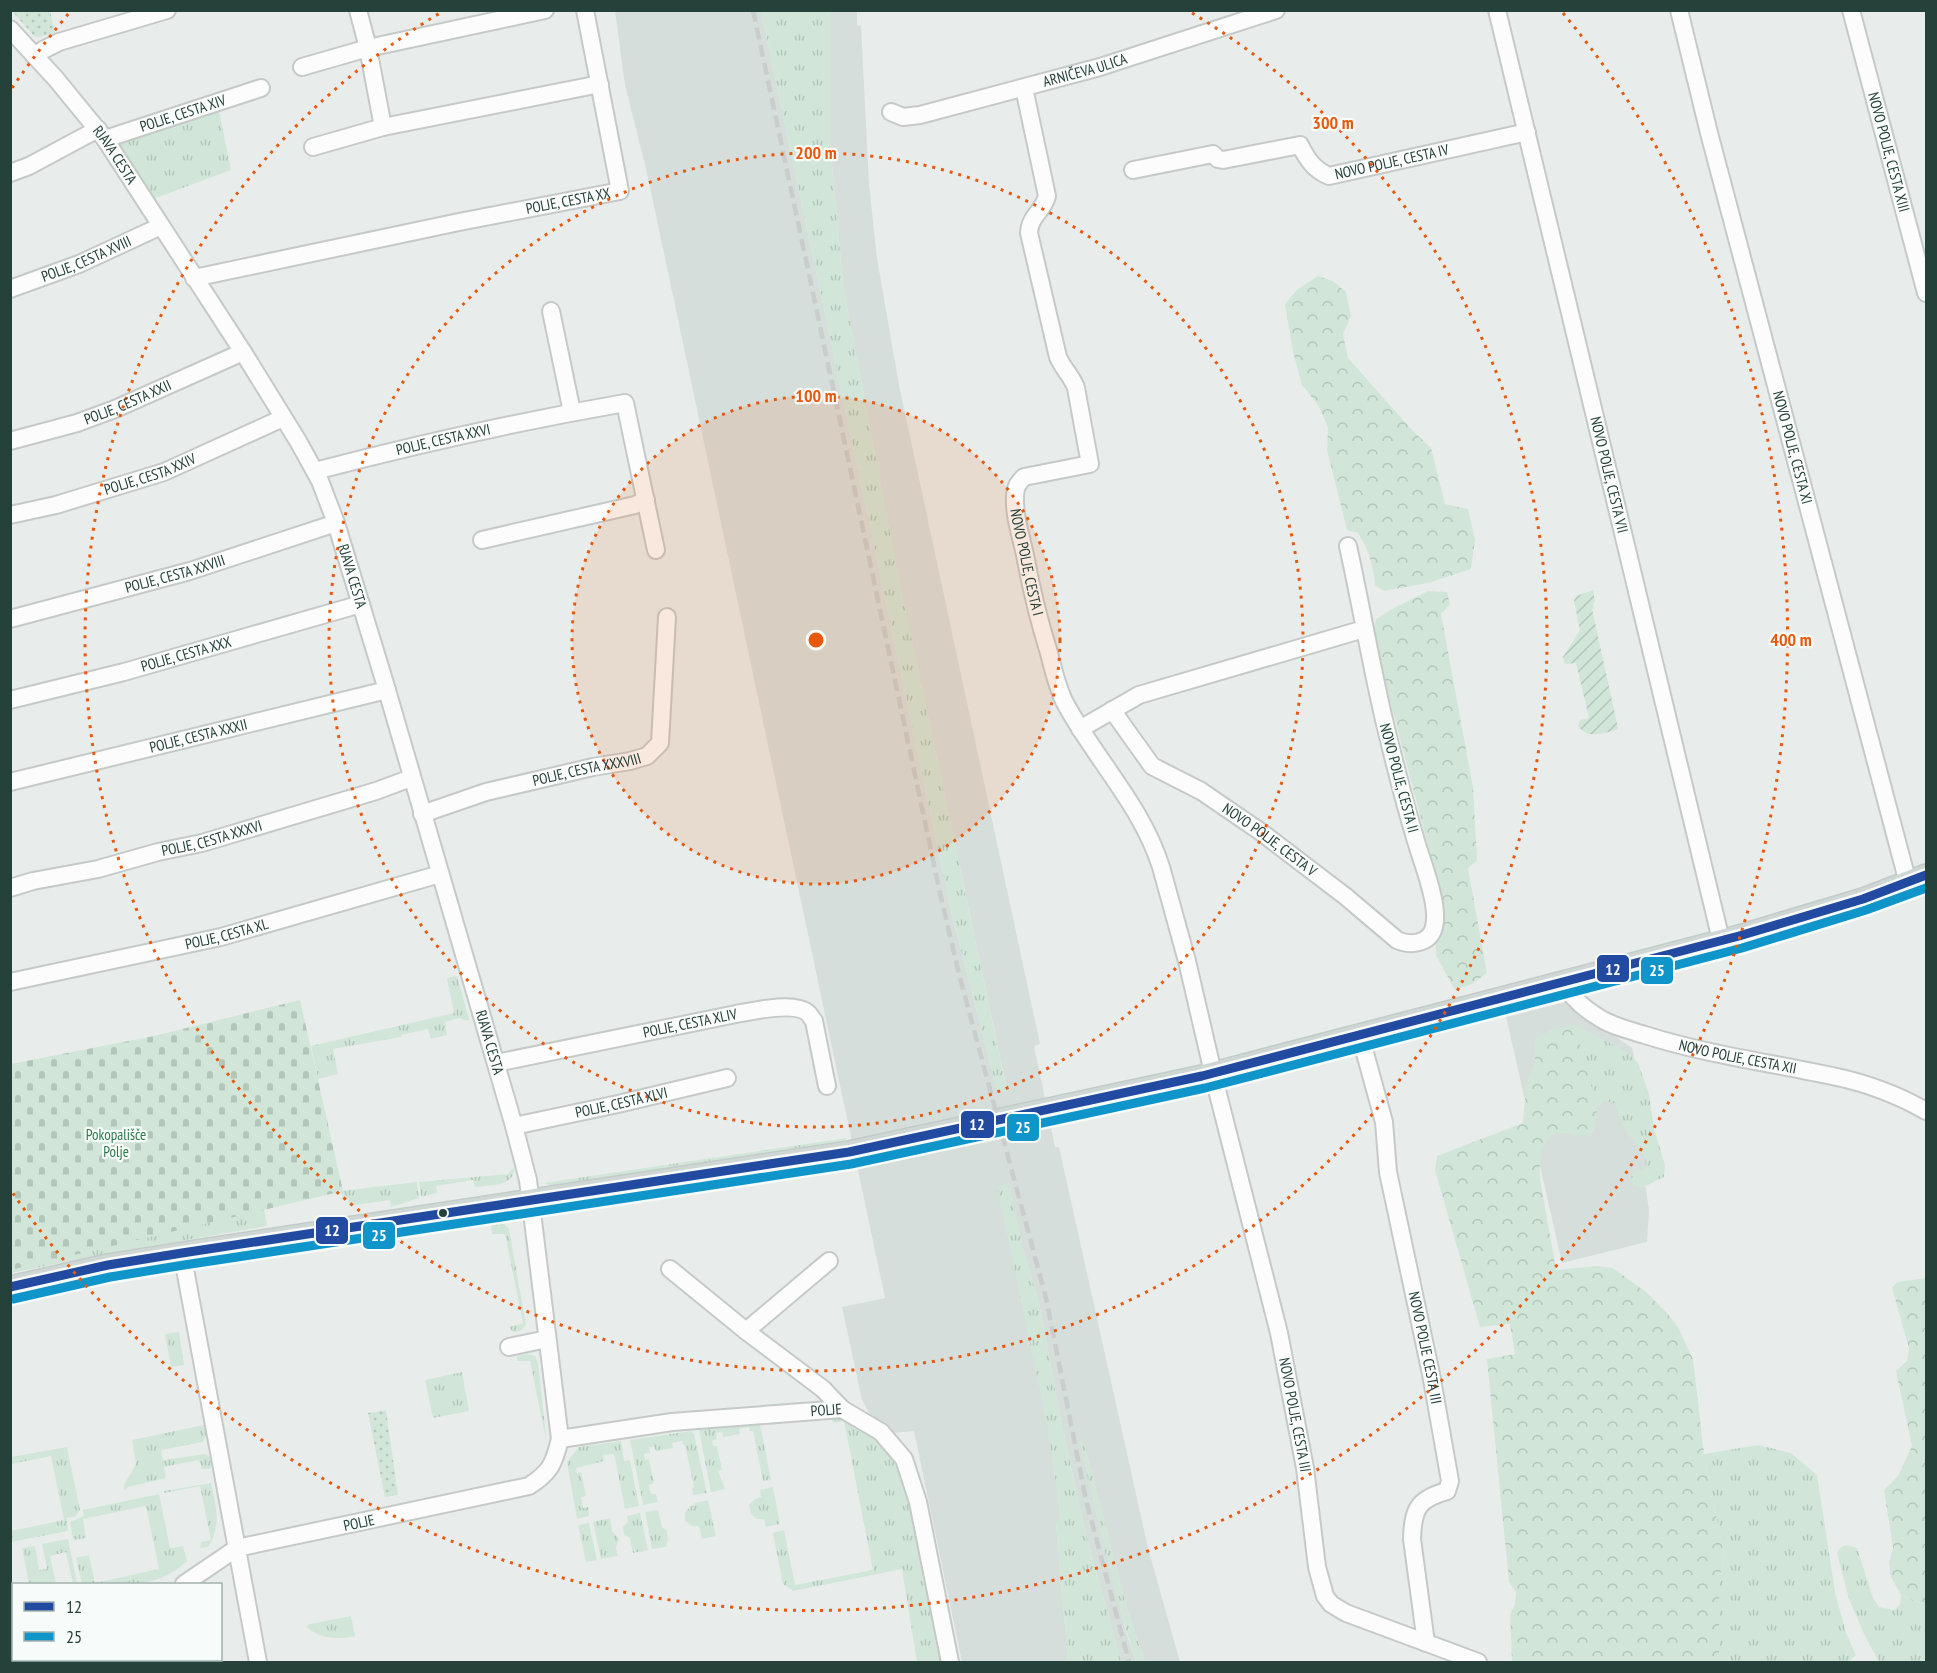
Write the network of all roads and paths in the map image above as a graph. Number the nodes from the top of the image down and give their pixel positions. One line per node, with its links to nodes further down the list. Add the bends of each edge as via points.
1 (167, 10): 11 (street, via 59,42)
2 (358, 10): 10 (street)
3 (546, 10): 10 (street)
4 (585, 10): 13 (street)
5 (1276, 10): 15 (street, ARNIČEVA ULICA)
6 (1497, 10): 18 (street, NOVO POLJE, CESTA VII)
7 (1679, 10): 51 (street, NOVO POLJE, CESTA XI)
8 (1851, 10): 26 (street, NOVO POLJE, CESTA XIII)
9 (10, 29): 11 (street, RJAVA CESTA)
10 (368, 48): 12 (street); 17 (street)
11 (35, 56): 19 (street, RJAVA CESTA)
12 (302, 67)
13 (600, 84): 17 (street); 24 (street, POLJE, CESTA XX, via 620,192)
14 (261, 88): 19 (street, POLJE, CESTA XIV)
15 (1024, 88): 16 (street, ARNIČEVA ULICA, via 920,115 903,117); 46 (street, NOVO POLJE, CESTA I, via 1047,196 1045,205 1029,223 1029,233 1058,357 1076,388 1090,464 1024,477 1017,483 1016,515 1051,661 1063,699)
16 (891, 112)
17 (383, 127): 20 (street)
18 (1527, 132): 21 (street, NOVO POLJE, CESTA IV, via 1329,176 1318,172 1300,145 1223,160 1213,154); 54 (street, NOVO POLJE, CESTA VII)
19 (101, 134): 22 (street, POLJE, CESTA XIV); 23 (street, RJAVA CESTA)
20 (313, 147)
21 (1133, 170)
22 (10, 173)
23 (161, 226): 24 (street, RJAVA CESTA); 25 (street, POLJE, CESTA XVIII)
24 (195, 278): 28 (street, RJAVA CESTA)
25 (10, 290)
26 (1926, 293)
27 (551, 311): 29 (street)
28 (243, 352): 30 (street, RJAVA CESTA); 31 (street, POLJE, CESTA XXII, via 115,409)
29 (572, 412): 32 (street, POLJE, CESTA XXVI, via 419,444); 33 (street, POLJE, CESTA XXVI, via 626,403)
30 (283, 418): 32 (street, RJAVA CESTA); 34 (street, POLJE, CESTA XXIV, via 164,472)
31 (10, 441)
32 (315, 471): 35 (street, RJAVA CESTA)
33 (646, 500): 36 (street); 38 (street, POLJE, CESTA XXVI)
34 (10, 515)
35 (336, 523): 39 (street, RJAVA CESTA); 41 (street, POLJE, CESTA XXVIII, via 190,571)
36 (482, 540)
37 (1348, 546): 42 (street, NOVO POLJE, CESTA II)
38 (656, 550)
39 (361, 604): 43 (street, RJAVA CESTA); 44 (street, POLJE, CESTA XXX, via 124,672)
40 (667, 617): 49 (street, POLJE, CESTA XXXVIII, via 660,743 654,752 630,761 486,792)
41 (10, 619)
42 (1364, 629): 45 (street, via 1139,695); 53 (street, NOVO POLJE, CESTA II, via 1385,724 1430,888)
43 (387, 690): 47 (street, RJAVA CESTA); 48 (street, POLJE, CESTA XXXII)
44 (10, 700)
45 (1112, 710): 46 (street); 53 (street, NOVO POLJE, CESTA V, via 1152,766 1201,791 1261,832 1397,940 1406,944 1421,942)
46 (1080, 729): 59 (street, NOVO POLJE, CESTA I, via 1131,803 1156,852)
47 (411, 778): 49 (street, RJAVA CESTA); 52 (street, POLJE, CESTA XXXVI, via 202,843)
48 (10, 782)
49 (422, 814): 50 (street, RJAVA CESTA)
50 (440, 874): 55 (street, POLJE, CESTA XL, via 221,937); 58 (street, RJAVA CESTA)
51 (1917, 879): 54 (main road)
52 (10, 888)
53 (1434, 927)
54 (1721, 940): 56 (main road)
55 (10, 982)
56 (1563, 982): 57 (main road); 62 (street, NOVO POLJE, CESTA XII, via 1569,995 1585,1009 1627,1029 1709,1053 1879,1088)
57 (1360, 1035): 59 (main road); 76 (street, NOVO POLJE CESTA III, via 1384,1122 1388,1172 1449,1468 1447,1491 1427,1498 1414,1514 1412,1539)
58 (496, 1063): 61 (street, POLJE, CESTA XLIV, via 766,1008 796,1008 807,1012 814,1021); 63 (street, RJAVA CESTA)
59 (1213, 1073): 64 (main road, via 849,1152); 76 (street, NOVO POLJE, CESTA III, via 1281,1344 1305,1468 1317,1567 1326,1596 1346,1613)
60 (727, 1078): 63 (street, POLJE, CESTA XLVI)
61 (827, 1086)
62 (1926, 1111)
63 (514, 1126): 64 (street, RJAVA CESTA)
64 (530, 1199): 65 (main road); 70 (street, POLJE)
65 (182, 1253): 68 (main road); 74 (street)
66 (828, 1261): 69 (street)
67 (670, 1269): 69 (street)
68 (10, 1287)
69 (746, 1332): 72 (street, via 823,1389)
70 (548, 1339): 71 (street); 73 (street, POLJE)
71 (509, 1347)
72 (842, 1409): 73 (street, POLJE, via 672,1422); 78 (street, POLJE, via 880,1432 904,1459 918,1502)
73 (560, 1439): 74 (street, POLJE, via 549,1470 522,1489)
74 (237, 1548): 75 (street, POLJE); 77 (street)
75 (185, 1583)
76 (1426, 1643): 79 (street, NOVO POLJE, CESTA III)
77 (258, 1662)
78 (950, 1662)
79 (1478, 1662)

